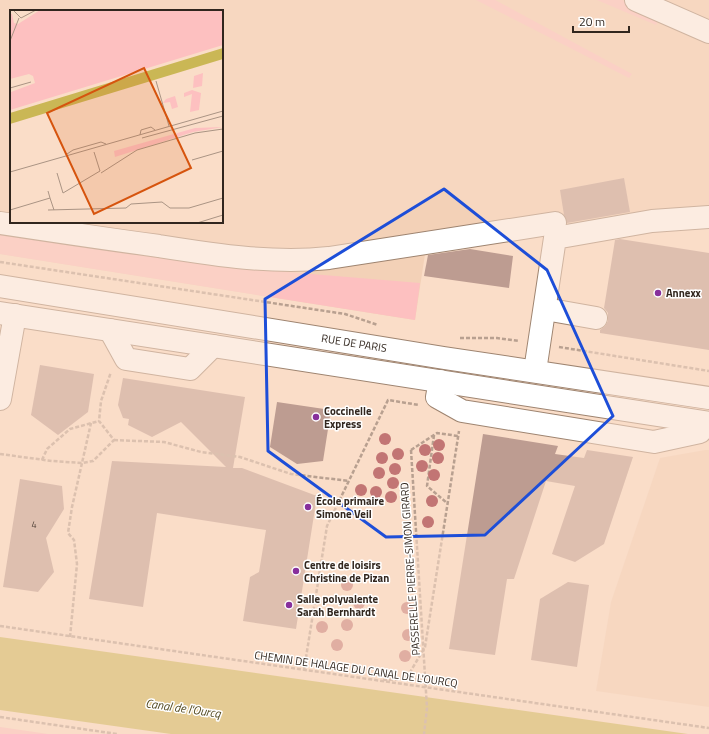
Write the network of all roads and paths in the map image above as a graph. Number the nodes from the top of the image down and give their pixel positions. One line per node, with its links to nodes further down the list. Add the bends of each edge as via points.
1 (636, 0): 2 (main road)
2 (709, 32)
3 (709, 217): 8 (main road, via 652,221 555,238)
4 (0, 223): 5 (main road, via 222,256 273,260 329,258)
5 (555, 223)
6 (0, 262): 11 (path, via 345,314)
7 (0, 286): 14 (main road, RUE DE PARIS)
8 (545, 309): 10 (main road); 13 (main road)
9 (7, 314): 17 (main road); 19 (main road)
10 (596, 318)
11 (379, 325)
12 (454, 338): 13 (path, via 497,338)
13 (540, 344): 14 (main road); 15 (path)
14 (535, 371): 18 (main road, RUE DE PARIS)
15 (709, 371)
16 (110, 376): 22 (path, via 101,401)
17 (440, 382): 21 (main road, via 438,397); 24 (main road)
18 (709, 398)
19 (0, 399)
20 (425, 405): 31 (path, via 388,400)
21 (462, 411): 24 (main road, via 654,442); 26 (path)
22 (99, 421): 23 (path); 27 (path)
23 (91, 423): 29 (path, via 70,429 47,449); 30 (path)
24 (704, 427)
25 (434, 435): 26 (path, via 437,433); 32 (path, via 427,486); 38 (path, PASSERELLE PIERRE-SIMON GIRARD, bridge, via 411,450)
26 (458, 436): 32 (path)
27 (114, 440): 30 (path, via 92,461); 31 (path, via 164,442 201,452 240,457 291,474)
28 (0, 454): 29 (path)
29 (42, 460): 30 (path)
30 (82, 463): 34 (path, via 68,533 74,540 77,564)
31 (349, 481): 35 (path, via 327,526)
32 (448, 504): 36 (path, via 425,647)
33 (0, 626): 34 (path, CHEMIN DE HALAGE DU CANAL DE L'OURCQ)
34 (70, 637): 35 (path, CHEMIN DE HALAGE DU CANAL DE L'OURCQ)
35 (304, 670): 37 (path, CHEMIN DE HALAGE DU CANAL DE L'OURCQ)
36 (406, 679): 37 (path); 38 (path)
37 (376, 680): 40 (path, CHEMIN DE HALAGE DU CANAL DE L'OURCQ)
38 (426, 680): 42 (path, PASSERELLE PIERRE-SIMON GIRARD, bridge, via 427,708)
39 (0, 718): 41 (path)
40 (709, 728)
41 (117, 734)
42 (424, 734)

